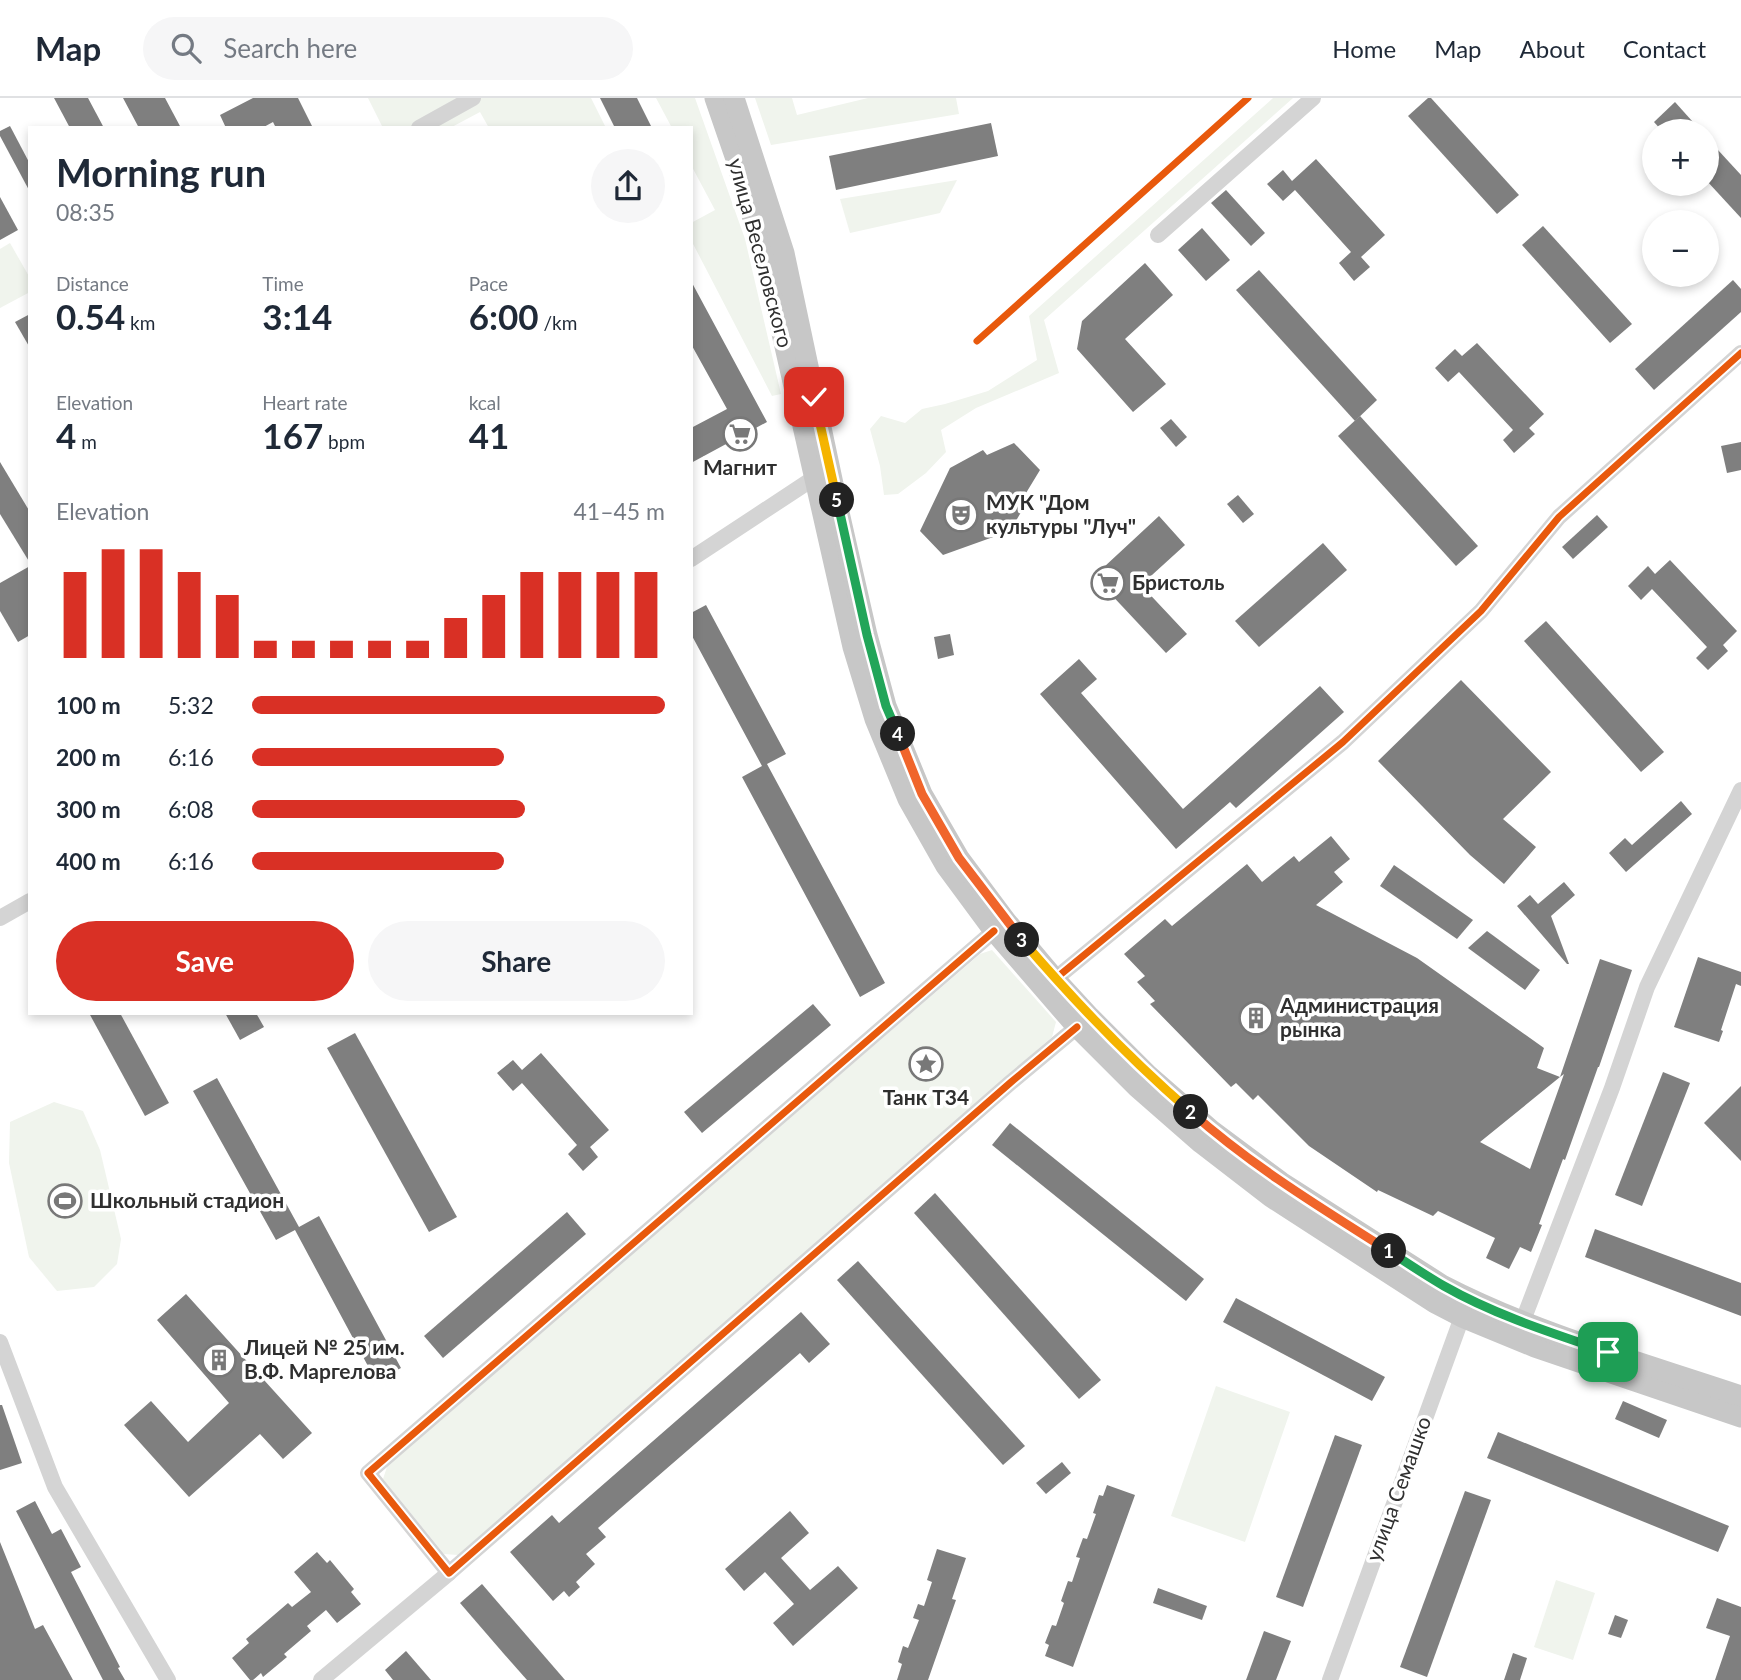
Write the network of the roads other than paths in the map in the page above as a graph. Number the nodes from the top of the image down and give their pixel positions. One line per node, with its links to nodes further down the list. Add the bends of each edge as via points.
1 (473, 98): 5 (street)
2 (715, 98): 8 (main road, улица Веселовского, via 767,267)
3 (734, 98): 8 (main road, улица Веселовского, via 784,253)
4 (1313, 98): 6 (street)
5 (423, 126)
6 (1158, 235)
7 (1741, 353): 14 (street, via 1559,517 1481,611 1343,742)
8 (823, 476): 9 (street); 13 (main road, улица Веселовского, via 853,647 875,719 908,799 946,866)
9 (693, 558)
10 (1741, 790): 17 (street, via 1647,987)
11 (28, 902): 12 (street)
12 (0, 918)
13 (1000, 926): 14 (main road, улица Веселовского); 15 (main road, улица Веселовского); 21 (street, via 368,1473)
14 (1055, 979): 15 (main road, улица Веселовского)
15 (1084, 1022): 16 (main road, улица Веселовского, via 1137,1087 1271,1197 1435,1303); 21 (street)
16 (1465, 1308): 17 (main road, улица Веселовского); 20 (main road, улица Веселовского, via 1535,1347); 24 (street, улица Семашко)
17 (1522, 1322): 19 (main road, улица Веселовского)
18 (0, 1342): 22 (street, via 55,1486)
19 (1741, 1395)
20 (1741, 1417)
21 (449, 1573): 23 (street)
22 (168, 1680)
23 (321, 1680)
24 (1330, 1680)

